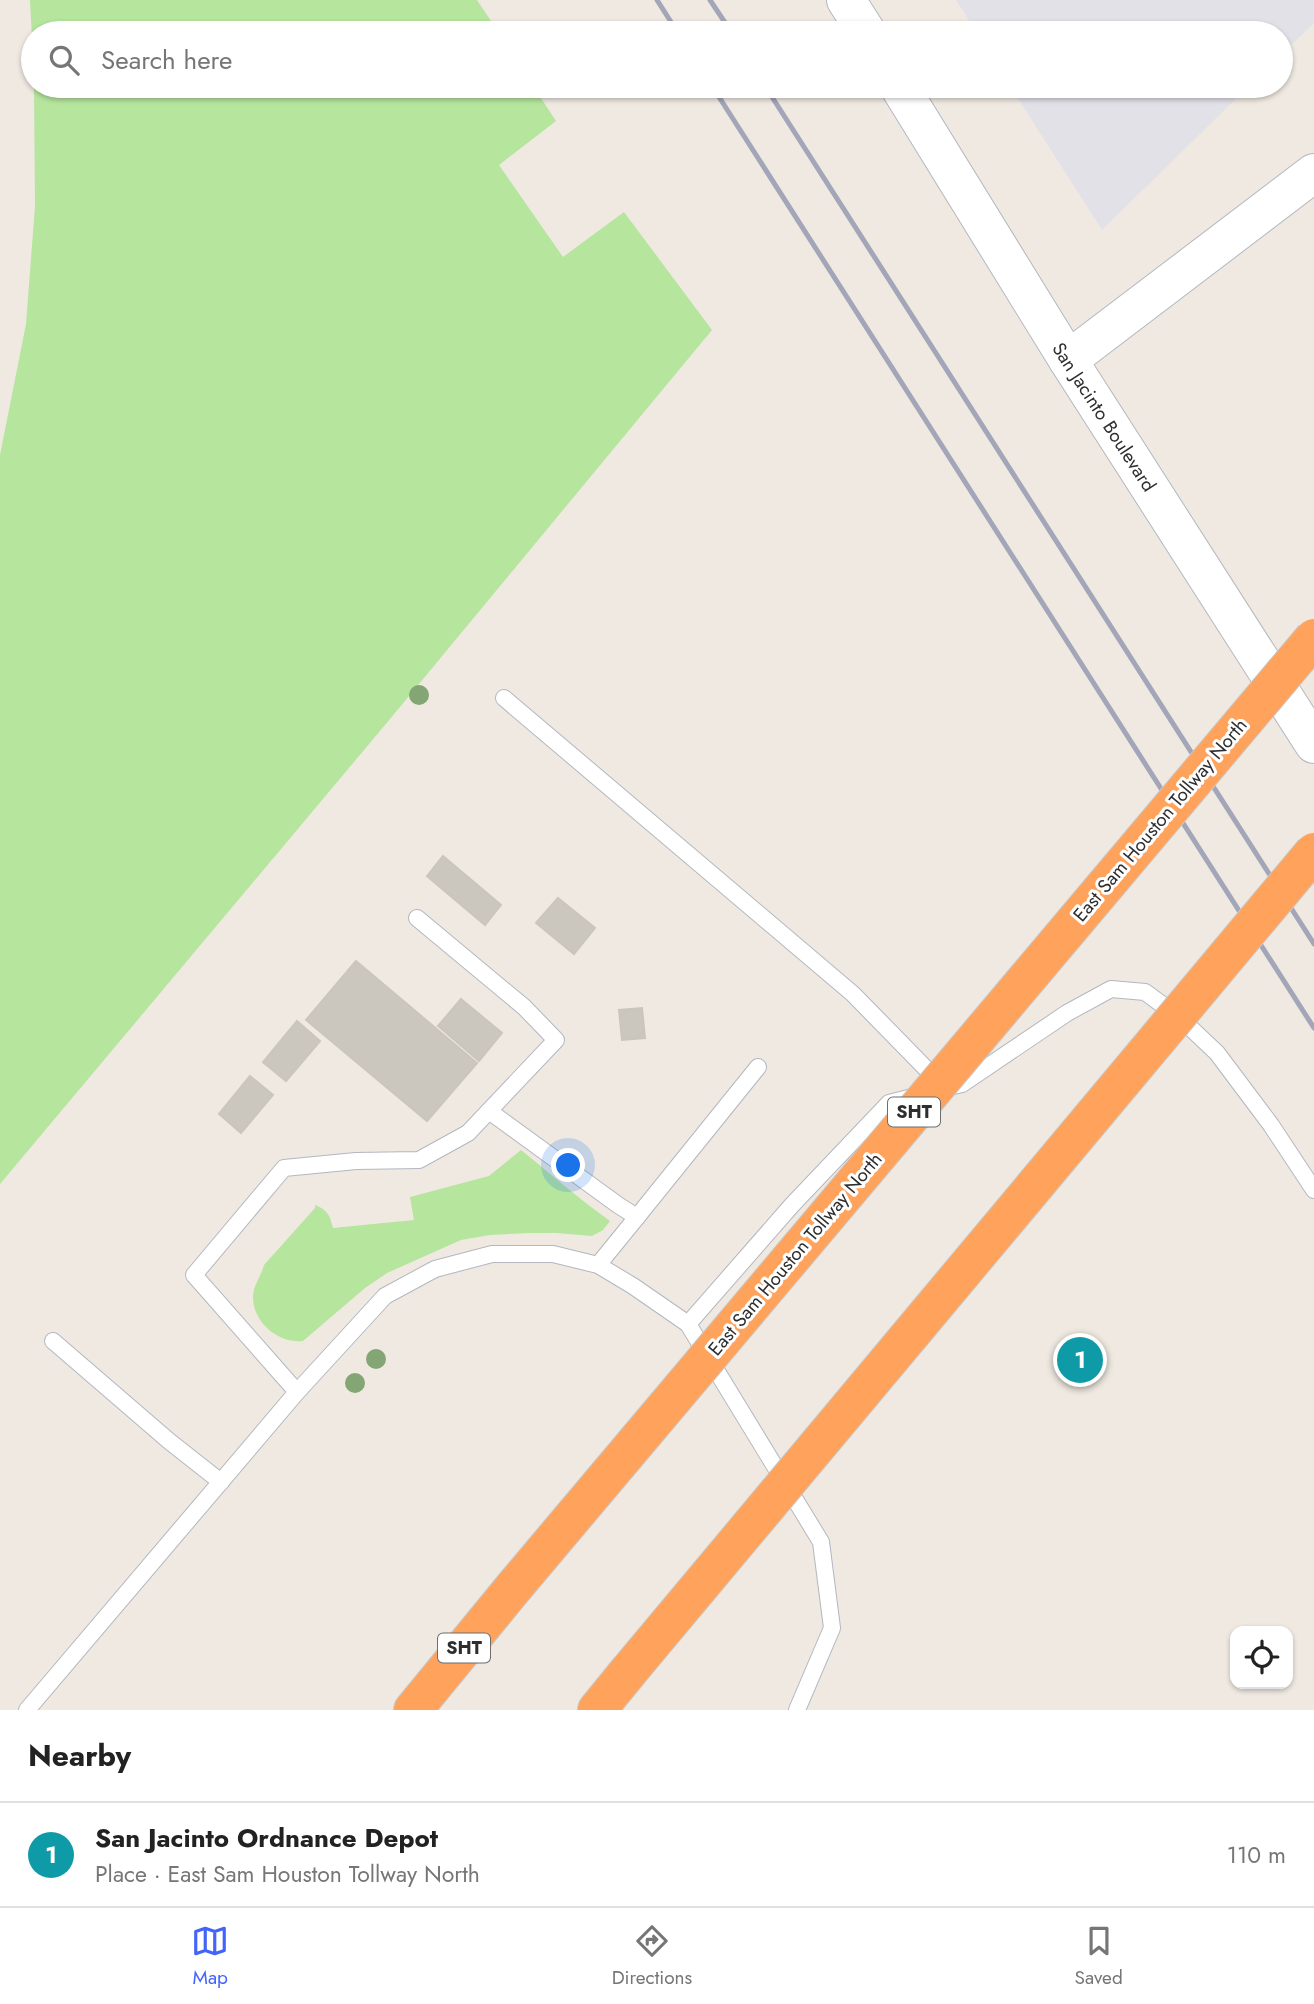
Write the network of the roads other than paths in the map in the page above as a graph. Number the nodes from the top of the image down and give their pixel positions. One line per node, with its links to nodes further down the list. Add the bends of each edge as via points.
1 (846, 0): 2 (main road)
2 (859, 21)
3 (906, 98): 5 (main road, San Jacinto Boulevard)
4 (1314, 173): 5 (main road)
5 (1068, 360): 8 (main road, San Jacinto Boulevard)
6 (1314, 638): 22 (highway, East Sam Houston Tollway North / SHT, bridge)
7 (504, 698): 12 (lane, via 853,994)
8 (1314, 744)
9 (1314, 852): 23 (highway, bridge)
10 (417, 918): 13 (lane, via 524,1007 556,1040)
11 (758, 1067): 15 (lane)
12 (945, 1088): 14 (lane, via 962,1084 1111,989 1145,992 1217,1053); 17 (lane, via 889,1103)
13 (489, 1111): 15 (lane); 19 (lane, via 468,1133 419,1160 284,1168 194,1275)
14 (1314, 1190)
15 (636, 1217): 16 (lane)
16 (598, 1265): 17 (lane); 19 (lane, via 553,1254 492,1254 435,1269 385,1296)
17 (688, 1324): 24 (lane, via 821,1542 832,1628)
18 (53, 1341): 20 (lane)
19 (297, 1392): 20 (lane)
20 (221, 1482): 21 (lane)
21 (27, 1710)
22 (413, 1710)
23 (597, 1710)
24 (797, 1710)

